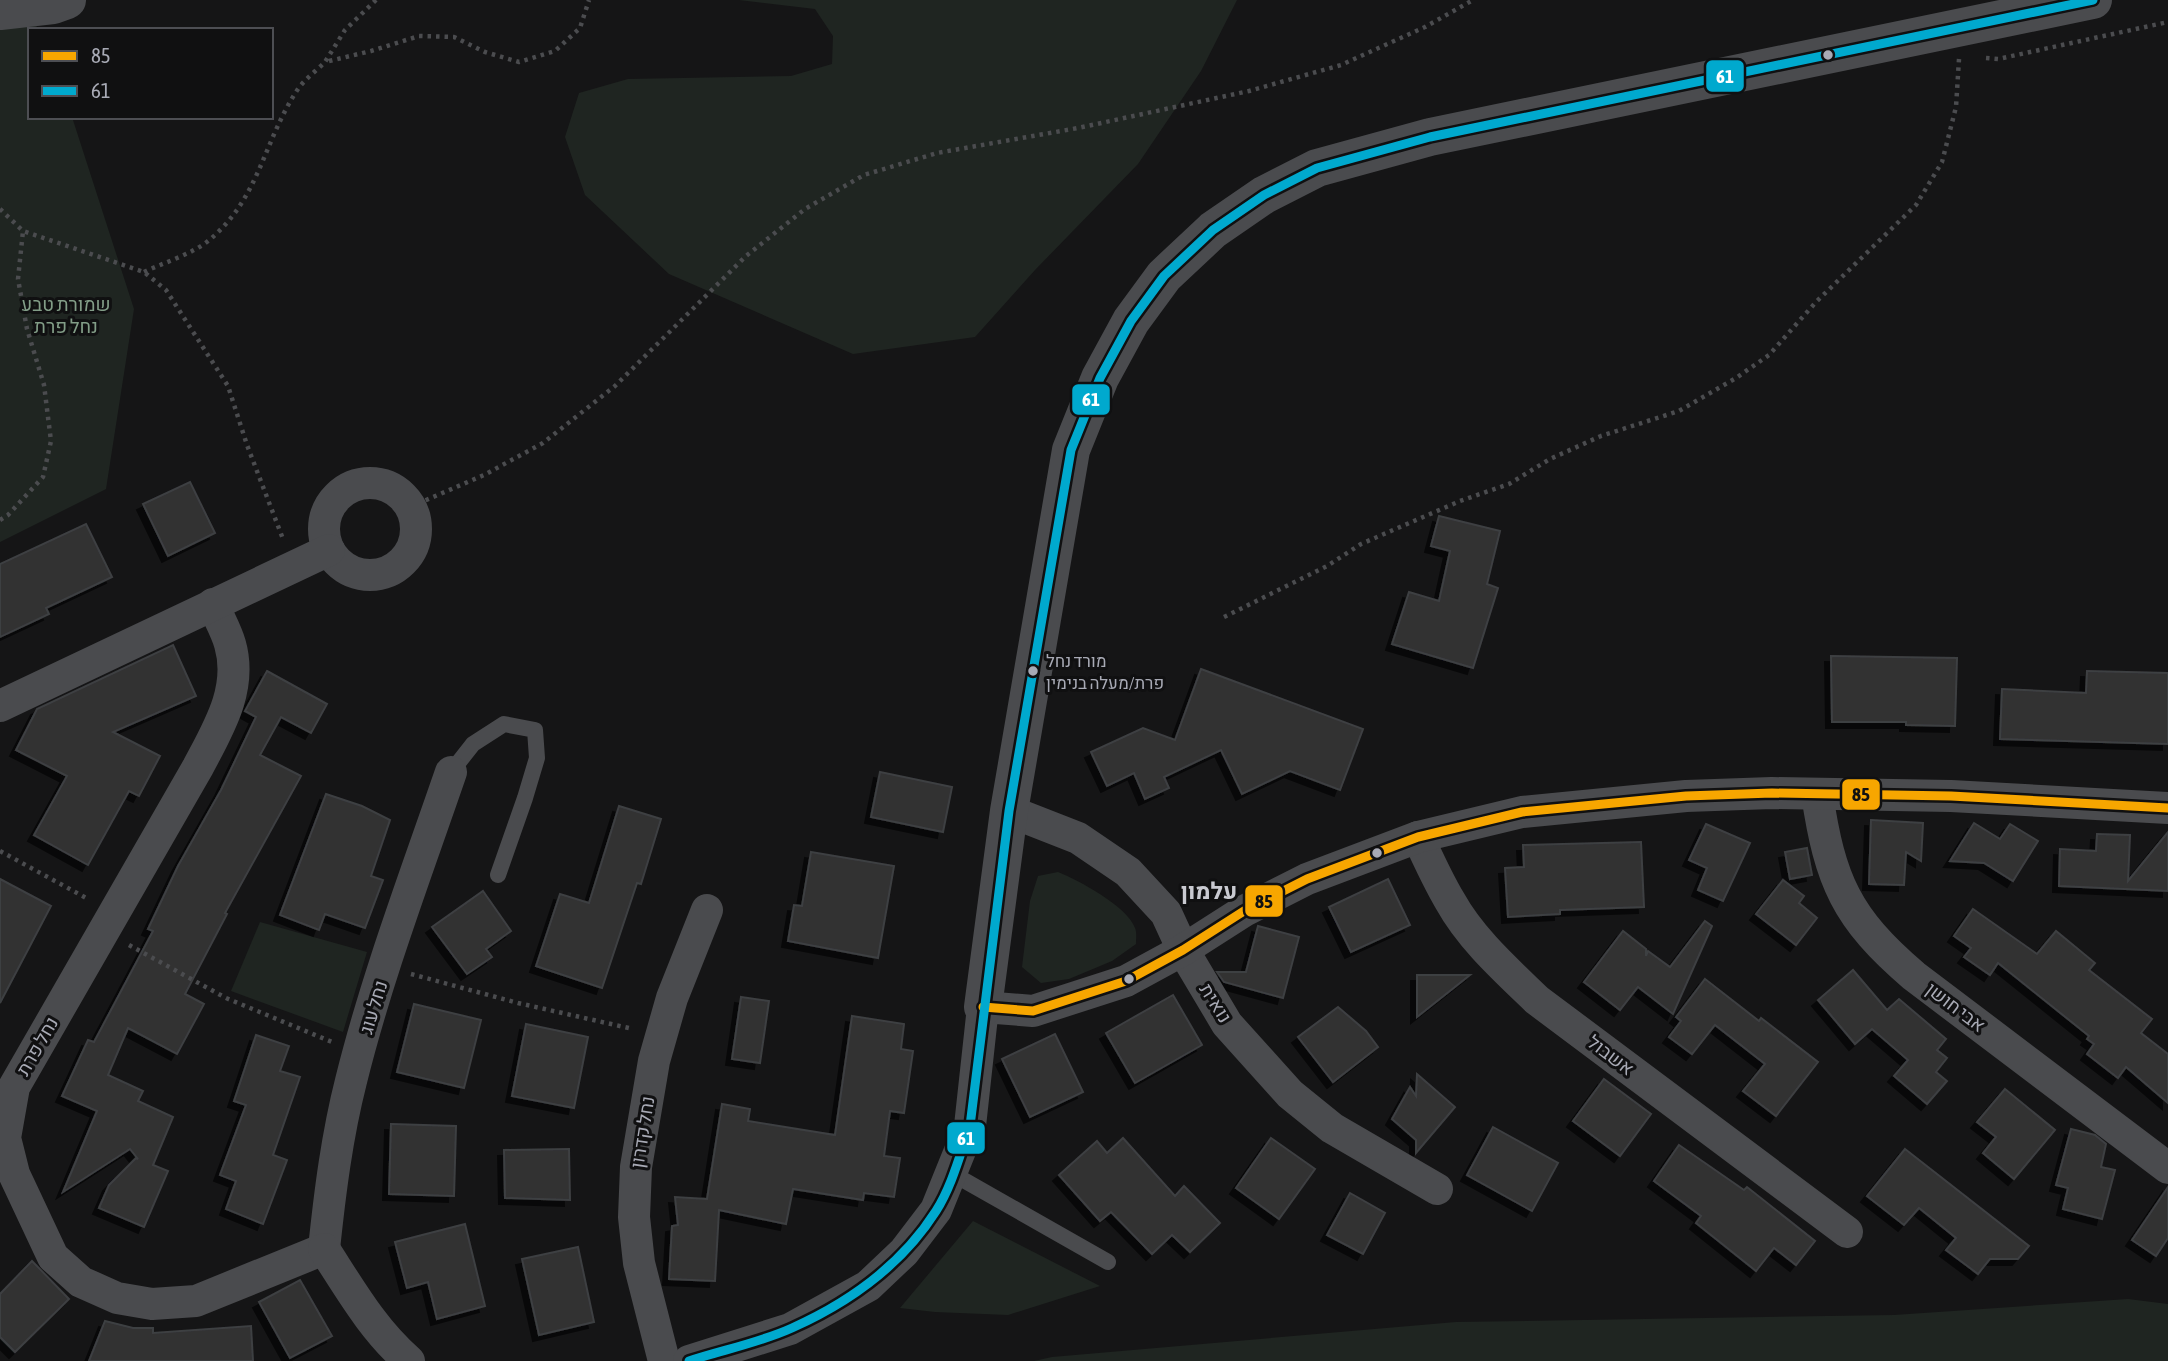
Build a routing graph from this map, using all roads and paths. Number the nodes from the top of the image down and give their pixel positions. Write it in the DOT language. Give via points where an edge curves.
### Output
graph roads {
  1 [pos="67,0"];
  2 [pos="376,0"];
  3 [pos="589,0"];
  4 [pos="1474,0"];
  5 [pos="2093,0"];
  6 [pos="0,11"];
  7 [pos="2168,22"];
  8 [pos="1952,36"];
  9 [pos="1985,58"];
  10 [pos="325,62"];
  11 [pos="0,209"];
  12 [pos="23,231"];
  13 [pos="144,272"];
  14 [pos="410,507"];
  15 [pos="0,520"];
  16 [pos="329,550"];
  17 [pos="293,566"];
  18 [pos="213,604"];
  19 [pos="1224,617"];
  20 [pos="0,706"];
  21 [pos="451,772"];
  22 [pos="1817,794"];
  23 [pos="2168,808"];
  24 [pos="1009,811"];
  25 [pos="1418,838"];
  26 [pos="0,851"];
  27 [pos="498,875"];
  28 [pos="707,910"];
  29 [pos="108,923"];
  30 [pos="1183,950"];
  31 [pos="385,966"];
  32 [pos="984,1007"];
  33 [pos="662,1035"];
  34 [pos="359,1053"];
  35 [pos="2168,1168"];
  36 [pos="953,1174"];
  37 [pos="1437,1189"];
  38 [pos="1847,1232"];
  39 [pos="324,1249"];
  40 [pos="1108,1262"];
  41 [pos="409,1361"];
  42 [pos="664,1361"];
  43 [pos="689,1361"];
  1 -- 6 [label="street"];
  2 -- 10 [label="path" via="345,30"];
  3 -- 10 [label="path" via="580,27 555,51 519,62 454,37 419,36"];
  4 -- 14 [label="path" via="1341,65 1078,128 937,153 864,175 805,209 746,256 615,386 543,443"];
  5 -- 8 [label="street"];
  7 -- 9 [label="path"];
  8 -- 19 [label="path" via="1956,107 1942,162 1916,205 1816,302 1769,355 1679,411 1601,436 1509,484 1361,544"];
  8 -- 24 [label="street" via="1384,150 1317,168 1264,195 1213,230 1164,276 1132,321 1100,378 1071,450"];
  10 -- 13 [label="path" via="300,87 281,119 243,204 206,243"];
  11 -- 12 [label="path"];
  12 -- 13 [label="path"];
  12 -- 15 [label="path" via="18,279 44,385 51,441 43,477"];
  13 -- 17 [label="path" via="166,290 228,386"];
  14 -- 16 [label="street" via="387,487 356,486 342,493 325,519"];
  14 -- 16 [label="street" via="414,543 403,562 391,570 363,575 337,562"];
  16 -- 17 [label="street"];
  17 -- 18 [label="street"];
  18 -- 20 [label="street"];
  18 -- 29 [label="street, נחל פרת" via="230,645 233,692 198,767"];
  21 -- 27 [label="lane" via="473,744 503,724 535,730 537,758"];
  21 -- 31 [label="street, נחל עוג"];
  22 -- 23 [label="street"];
  22 -- 25 [label="street" via="1592,803 1522,812"];
  22 -- 35 [label="street, אבי חושן" via="1835,877 1855,915 1883,949"];
  24 -- 30 [label="street, נואית" via="1078,838 1128,872 1166,913"];
  24 -- 32 [label="street"];
  25 -- 30 [label="street" via="1307,878"];
  25 -- 38 [label="street, אשבול" via="1471,932 1537,1000"];
  26 -- 29 [label="path"];
  28 -- 33 [label="street, נחל קדרון"];
  29 -- 34 [label="path" via="226,998"];
  29 -- 39 [label="street, נחל פרת" via="14,1087 5,1138 14,1174 53,1257 81,1282 117,1298 152,1304 196,1301"];
  30 -- 32 [label="street" via="1126,981 1075,999 1033,1010"];
  30 -- 37 [label="street, נואית" via="1227,1024 1290,1094 1332,1128"];
  31 -- 33 [label="path" via="518,1003"];
  31 -- 34 [label="street, נחל עוג"];
  32 -- 36 [label="street" via="970,1126"];
  33 -- 42 [label="street, נחל קדרון" via="636,1167 634,1217 639,1263"];
  34 -- 39 [label="street, נחל עוג" via="334,1159"];
  36 -- 40 [label="lane"];
  36 -- 43 [label="street" via="936,1210 904,1252 868,1286 790,1329"];
  39 -- 41 [label="street" via="386,1341"];
}
